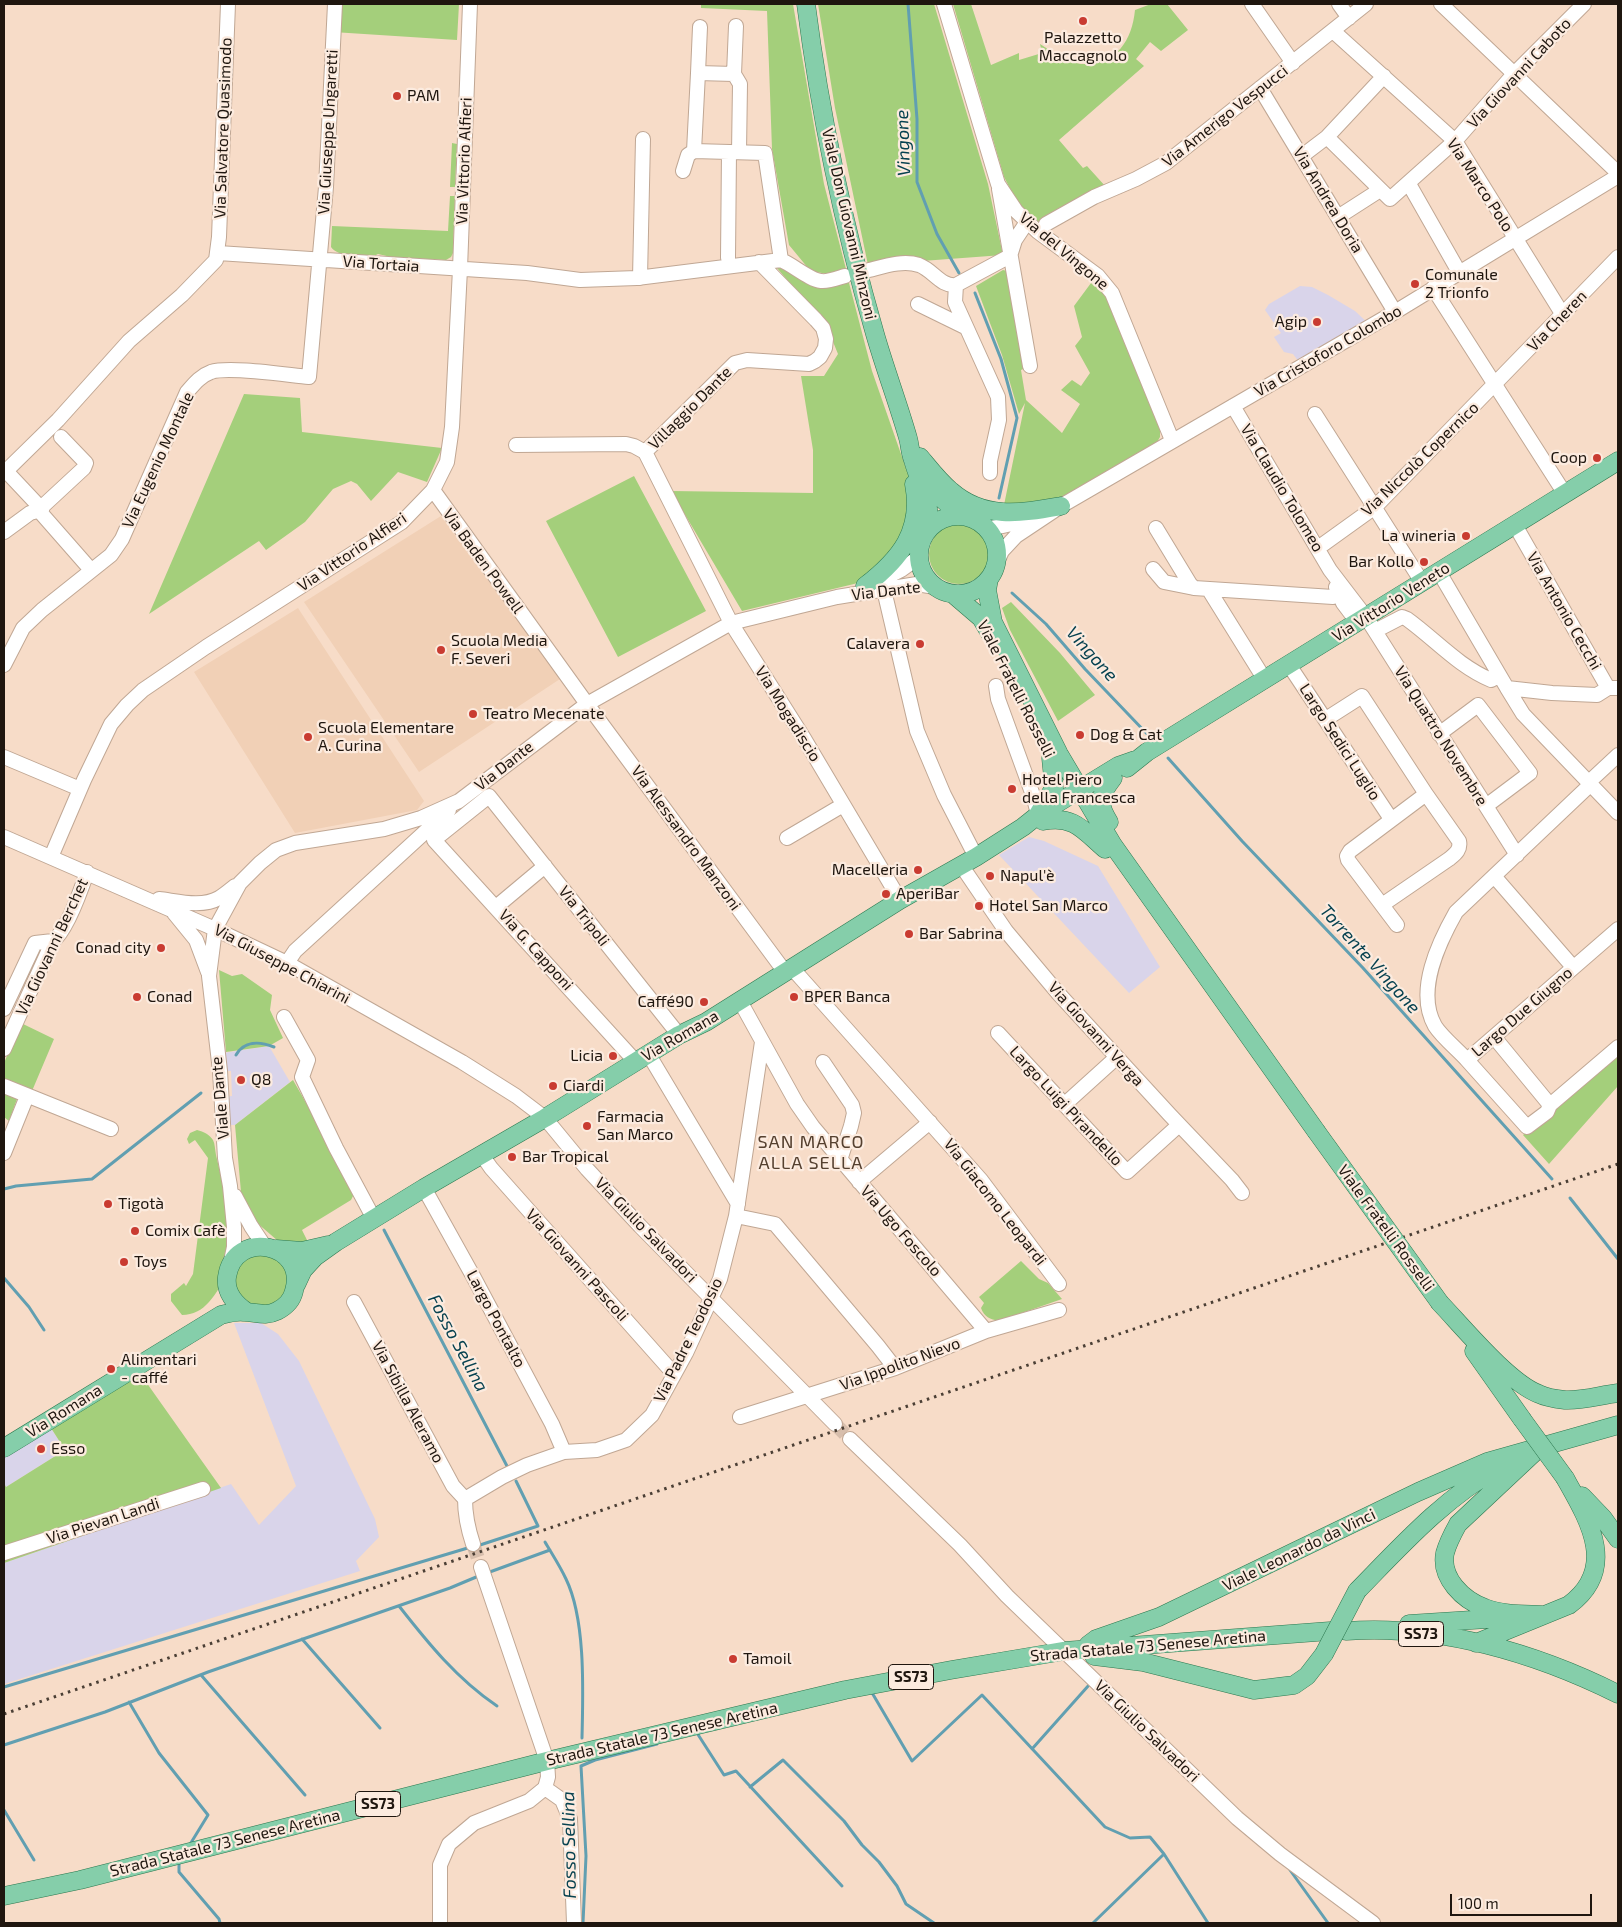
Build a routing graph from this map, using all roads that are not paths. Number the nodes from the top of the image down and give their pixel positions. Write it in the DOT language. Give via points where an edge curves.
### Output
graph roads {
  1 [pos="228,4"];
  2 [pos="335,4"];
  3 [pos="470,4"];
  4 [pos="806,4"];
  5 [pos="944,4"];
  6 [pos="1252,4"];
  7 [pos="1339,4"];
  8 [pos="1366,4"];
  9 [pos="1440,4"];
  10 [pos="1584,4"];
  11 [pos="1349,18"];
  12 [pos="736,26"];
  13 [pos="700,27"];
  14 [pos="1333,31"];
  15 [pos="1293,63"];
  16 [pos="698,73"];
  17 [pos="734,74"];
  18 [pos="1514,74"];
  19 [pos="1384,76"];
  20 [pos="1260,88"];
  21 [pos="1326,137"];
  22 [pos="644,139"];
  23 [pos="1455,141"];
  24 [pos="694,151"];
  25 [pos="734,152"];
  26 [pos="1302,156"];
  27 [pos="682,171"];
  28 [pos="1618,175"];
  29 [pos="998,184"];
  30 [pos="1409,184"];
  31 [pos="1380,190"];
  32 [pos="1338,217"];
  33 [pos="1027,222"];
  34 [pos="1046,224"];
  35 [pos="1515,238"];
  36 [pos="218,253"];
  37 [pos="1010,256"];
  38 [pos="1618,257"];
  39 [pos="728,258"];
  40 [pos="321,260"];
  41 [pos="781,260"];
  42 [pos="759,262"];
  43 [pos="460,269"];
  44 [pos="869,270"];
  45 [pos="1458,272"];
  46 [pos="845,276"];
  47 [pos="640,278"];
  48 [pos="956,285"];
  49 [pos="1434,288"];
  50 [pos="918,304"];
  51 [pos="1395,312"];
  52 [pos="1563,315"];
  53 [pos="965,328"];
  54 [pos="1030,366"];
  55 [pos="1496,384"];
  56 [pos="1233,406"];
  57 [pos="1315,414"];
  58 [pos="61,437"];
  59 [pos="1172,440"];
  60 [pos="516,445"];
  61 [pos="645,452"];
  62 [pos="916,458"];
  63 [pos="1618,461"];
  64 [pos="5,472"];
  65 [pos="990,473"];
  66 [pos="433,490"];
  67 [pos="1565,494"];
  68 [pos="1061,506"];
  69 [pos="1376,507"];
  70 [pos="41,513"];
  71 [pos="961,516"];
  72 [pos="1515,525"];
  73 [pos="986,528"];
  74 [pos="1156,528"];
  75 [pos="928,529"];
  76 [pos="4,532"];
  77 [pos="1318,548"];
  78 [pos="919,557"];
  79 [pos="1153,569"];
  80 [pos="91,570"];
  81 [pos="1330,570"];
  82 [pos="1439,572"];
  83 [pos="992,574"];
  84 [pos="1422,582"];
  85 [pos="866,586"];
  86 [pos="935,587"];
  87 [pos="1194,588"];
  88 [pos="884,590"];
  89 [pos="1209,590"];
  90 [pos="953,594"];
  91 [pos="1339,594"];
  92 [pos="837,597"];
  93 [pos="731,623"];
  94 [pos="1371,624"];
  95 [pos="4,665"];
  96 [pos="1289,665"];
  97 [pos="1499,676"];
  98 [pos="1265,680"];
  99 [pos="996,686"];
  100 [pos="1507,688"];
  101 [pos="1613,688"];
  102 [pos="587,704"];
  103 [pos="1326,719"];
  104 [pos="1439,734"];
  105 [pos="1618,755"];
  106 [pos="1055,756"];
  107 [pos="1141,756"];
  108 [pos="4,757"];
  109 [pos="1111,775"];
  110 [pos="1590,783"];
  111 [pos="80,789"];
  112 [pos="1426,794"];
  113 [pos="1078,795"];
  114 [pos="459,801"];
  115 [pos="843,805"];
  116 [pos="1486,806"];
  117 [pos="1618,813"];
  118 [pos="1040,818"];
  119 [pos="1391,819"];
  120 [pos="4,837"];
  121 [pos="787,838"];
  122 [pos="434,840"];
  123 [pos="1105,848"];
  124 [pos="1517,855"];
  125 [pos="51,856"];
  126 [pos="976,857"];
  127 [pos="545,866"];
  128 [pos="961,866"];
  129 [pos="87,872"];
  130 [pos="1494,876"];
  131 [pos="240,883"];
  132 [pos="1145,891"];
  133 [pos="145,897"];
  134 [pos="900,900"];
  135 [pos="1382,905"];
  136 [pos="496,906"];
  137 [pos="168,907"];
  138 [pos="1159,911"];
  139 [pos="1397,926"];
  140 [pos="216,928"];
  141 [pos="1618,929"];
  142 [pos="238,939"];
  143 [pos="53,941"];
  144 [pos="211,956"];
  145 [pos="287,964"];
  146 [pos="1573,967"];
  147 [pos="789,970"];
  148 [pos="210,976"];
  149 [pos="740,1001"];
  150 [pos="4,1009"];
  151 [pos="284,1016"];
  152 [pos="998,1032"];
  153 [pos="679,1035"];
  154 [pos="1494,1037"];
  155 [pos="762,1042"];
  156 [pos="1618,1047"];
  157 [pos="4,1049"];
  158 [pos="1117,1057"];
  159 [pos="642,1058"];
  160 [pos="1467,1060"];
  161 [pos="823,1062"];
  162 [pos="4,1086"];
  163 [pos="27,1096"];
  164 [pos="1065,1104"];
  165 [pos="1550,1105"];
  166 [pos="545,1118"];
  167 [pos="930,1122"];
  168 [pos="1179,1125"];
  169 [pos="9,1126"];
  170 [pos="110,1129"];
  171 [pos="4,1153"];
  172 [pos="482,1155"];
  173 [pos="840,1160"];
  174 [pos="859,1182"];
  175 [pos="230,1186"];
  176 [pos="424,1188"];
  177 [pos="1242,1193"];
  178 [pos="737,1210"];
  179 [pos="374,1219"];
  180 [pos="336,1242"];
  181 [pos="271,1248"];
  182 [pos="230,1266"];
  183 [pos="1059,1284"];
  184 [pos="296,1285"];
  185 [pos="228,1287"];
  186 [pos="710,1297"];
  187 [pos="354,1302"];
  188 [pos="1440,1303"];
  189 [pos="1059,1310"];
  190 [pos="247,1312"];
  191 [pos="201,1326"];
  192 [pos="986,1331"];
  193 [pos="895,1368"];
  194 [pos="674,1374"];
  195 [pos="1618,1393"];
  196 [pos="809,1397"];
  197 [pos="740,1417"];
  198 [pos="835,1424"];
  199 [pos="1618,1426"];
  200 [pos="850,1439"];
  201 [pos="1539,1447"];
  202 [pos="4,1448"];
  203 [pos="564,1452"];
  204 [pos="1518,1453"];
  205 [pos="1565,1478"];
  206 [pos="203,1489"];
  207 [pos="465,1499"];
  208 [pos="1618,1539"];
  209 [pos="473,1544"];
  210 [pos="4,1553"];
  211 [pos="481,1567"];
  212 [pos="1543,1615"];
  213 [pos="1482,1620"];
  214 [pos="1366,1629"];
  215 [pos="1476,1643"];
  216 [pos="1072,1650"];
  217 [pos="1618,1694"];
  218 [pos="547,1761"];
  219 [pos="545,1788"];
  220 [pos="4,1896"];
  221 [pos="440,1923"];
  222 [pos="574,1923"];
  223 [pos="1372,1923"];
  1 -- 36 [label="street, Via Salvatore Quasimodo"];
  2 -- 40 [label="street, Via Giuseppe Ungaretti"];
  3 -- 43 [label="street, Via Vittorio Alfieri"];
  4 -- 62 [label="main road, Viale Don Giovanni Minzoni" via="814,66 841,202 874,333"];
  5 -- 29 [label="street, Via del Vingone"];
  6 -- 15 [label="street"];
  7 -- 11 [label="street"];
  8 -- 11 [label="street, Via Amerigo Vespucci"];
  9 -- 18 [label="street"];
  10 -- 18 [label="street, Via Giovanni Caboto"];
  11 -- 14 [label="street, Via Amerigo Vespucci"];
  12 -- 17 [label="street"];
  13 -- 16 [label="street"];
  14 -- 15 [label="street, Via Amerigo Vespucci"];
  14 -- 19 [label="street, Via Marco Polo"];
  15 -- 20 [label="street, Via Amerigo Vespucci"];
  16 -- 17 [label="street"];
  16 -- 24 [label="street"];
  17 -- 25 [label="street" via="740,84"];
  18 -- 23 [label="street, Via Giovanni Caboto"];
  18 -- 28 [label="street"];
  19 -- 21 [label="street"];
  19 -- 23 [label="street, Via Marco Polo"];
  20 -- 26 [label="street, Via Andrea Doria"];
  20 -- 34 [label="street, Via Amerigo Vespucci" via="1166,163"];
  21 -- 26 [label="street"];
  21 -- 31 [label="street"];
  22 -- 47 [label="street"];
  23 -- 30 [label="street, Via Giovanni Caboto"];
  23 -- 35 [label="street, Via Marco Polo"];
  24 -- 25 [label="street"];
  24 -- 27 [label="street" via="688,155"];
  25 -- 39 [label="street"];
  25 -- 41 [label="street" via="765,154"];
  26 -- 32 [label="street, Via Andrea Doria"];
  28 -- 35 [label="street, Via Cristoforo Colombo"];
  29 -- 33 [label="street, Via del Vingone"];
  29 -- 37 [label="street"];
  30 -- 31 [label="street, Via Giovanni Caboto" via="1390,200"];
  30 -- 45 [label="street"];
  31 -- 32 [label="street"];
  32 -- 51 [label="street, Via Andrea Doria"];
  33 -- 37 [label="street" via="1014,240"];
  33 -- 59 [label="street, Via del Vingone" via="1098,276 1112,293"];
  35 -- 45 [label="street, Via Cristoforo Colombo"];
  35 -- 52 [label="street, Via Marco Polo"];
  36 -- 40 [label="street, Via Tortaia"];
  36 -- 64 [label="street" via="216,260 182,295 128,342 58,420"];
  37 -- 48 [label="street"];
  37 -- 54 [label="street"];
  38 -- 52 [label="street, Via Cheren"];
  40 -- 43 [label="street, Via Tortaia"];
  40 -- 80 [label="street, Via Eugenio Montale" via="309,377 228,370 211,372 198,379 187,392 122,539 111,556"];
  41 -- 42 [label="street, Via Tortaia"];
  41 -- 46 [label="street" via="821,281"];
  42 -- 47 [label="street, Via Tortaia"];
  42 -- 61 [label="street, Villaggio Dante" via="823,328 826,339 820,357 809,364 747,360 736,364"];
  43 -- 47 [label="street, Via Tortaia" via="580,280"];
  43 -- 66 [label="street, Via Vittorio Alfieri" via="452,427 446,462"];
  44 -- 48 [label="street" via="907,263 919,265 942,282"];
  45 -- 49 [label="street, Via Cristoforo Colombo"];
  48 -- 53 [label="street" via="955,302"];
  49 -- 51 [label="street, Via Cristoforo Colombo"];
  49 -- 55 [label="street"];
  50 -- 53 [label="street"];
  51 -- 56 [label="street, Via Cristoforo Colombo"];
  52 -- 55 [label="street, Via Cheren"];
  53 -- 65 [label="street" via="998,397 999,420"];
  55 -- 67 [label="street"];
  55 -- 69 [label="street, Via Niccolò Copernico"];
  56 -- 59 [label="street, Via Cristoforo Colombo"];
  56 -- 77 [label="street, Via Claudio Tolomeo"];
  57 -- 69 [label="street"];
  58 -- 70 [label="street" via="86,463"];
  59 -- 68 [label="street, Via Cristoforo Colombo"];
  60 -- 61 [label="street, Villaggio Dante" via="626,444"];
  61 -- 93 [label="street, Villaggio Dante"];
  62 -- 68 [label="main road" via="952,492 982,509 1021,513"];
  62 -- 71 [label="main road, Viale Don Giovanni Minzoni" via="934,490"];
  62 -- 75 [label="main road, Viale Don Giovanni Minzoni" via="929,506"];
  62 -- 85 [label="main road" via="912,475 916,506 912,531 894,562"];
  63 -- 67 [label="main road, Via Vittorio Veneto"];
  64 -- 70 [label="street" via="37,504"];
  66 -- 102 [label="street, Via Baden Powell"];
  66 -- 111 [label="street, Via Vittorio Alfieri" via="402,522 143,690 111,724"];
  67 -- 72 [label="main road, Via Vittorio Veneto"];
  68 -- 73 [label="street, Via Cristoforo Colombo" via="1010,525"];
  68 -- 83 [label="street, Via Cristoforo Colombo" via="1016,536 1002,551"];
  69 -- 77 [label="street, Via Niccolò Copernico"];
  69 -- 84 [label="street"];
  70 -- 76 [label="street" via="30,513"];
  70 -- 80 [label="street"];
  71 -- 73 [label="main road"];
  71 -- 75 [label="main road" via="943,519"];
  72 -- 82 [label="main road, Via Vittorio Veneto"];
  72 -- 101 [label="street, Via Antonio Cecchi"];
  73 -- 83 [label="main road" via="996,547 997,558"];
  74 -- 87 [label="street"];
  75 -- 78 [label="main road"];
  77 -- 81 [label="street, Via Claudio Tolomeo"];
  78 -- 85 [label="street, Via Dante" via="901,570"];
  78 -- 86 [label="main road" via="926,578"];
  79 -- 87 [label="street" via="1164,582"];
  80 -- 95 [label="street, Via Eugenio Montale" via="23,628"];
  81 -- 91 [label="street, Via Claudio Tolomeo"];
  81 -- 94 [label="street, Via Claudio Tolomeo"];
  82 -- 84 [label="main road, Via Vittorio Veneto"];
  82 -- 97 [label="street"];
  83 -- 90 [label="main road" via="973,591"];
  83 -- 106 [label="main road, Viale Fratelli Rosselli" via="987,590 993,622"];
  84 -- 94 [label="main road, Via Vittorio Veneto"];
  85 -- 92 [label="street, Via Dante"];
  86 -- 88 [label="street, Via Dante" via="917,584"];
  86 -- 90 [label="main road"];
  87 -- 89 [label="street"];
  88 -- 92 [label="street, Via Dante"];
  88 -- 126 [label="street" via="917,731 944,796"];
  89 -- 91 [label="street" via="1333,597"];
  89 -- 98 [label="street"];
  90 -- 106 [label="main road, Viale Fratelli Rosselli" via="974,611 987,628"];
  91 -- 94 [label="street, Via Claudio Tolomeo" via="1352,615"];
  92 -- 93 [label="street, Via Dante"];
  93 -- 102 [label="street, Via Dante"];
  93 -- 115 [label="street, Via Mogadiscio"];
  94 -- 96 [label="main road, Via Vittorio Veneto"];
  94 -- 97 [label="street" via="1402,617 1407,619 1475,673 1491,680"];
  94 -- 104 [label="street, Via Quattro Novembre"];
  96 -- 98 [label="main road, Via Vittorio Veneto"];
  96 -- 103 [label="street, Largo Sedici Luglio"];
  97 -- 100 [label="street"];
  98 -- 107 [label="main road, Via Vittorio Veneto"];
  99 -- 118 [label="street"];
  100 -- 101 [label="street" via="1597,695"];
  100 -- 110 [label="street" via="1523,714"];
  102 -- 114 [label="street, Via Dante"];
  102 -- 147 [label="street, Via Alessandro Manzoni"];
  103 -- 112 [label="street" via="1362,696"];
  103 -- 119 [label="street, Largo Sedici Luglio"];
  104 -- 116 [label="street, Via Quattro Novembre"];
  104 -- 116 [label="street" via="1478,706 1530,773"];
  105 -- 110 [label="street, Largo Due Giugno"];
  106 -- 109 [label="main road" via="1090,773"];
  106 -- 113 [label="main road, Viale Fratelli Rosselli"];
  106 -- 118 [label="main road" via="1054,788"];
  107 -- 109 [label="main road, Via Romana"];
  108 -- 111 [label="street"];
  109 -- 113 [label="main road, Via Romana"];
  109 -- 132 [label="main road" via="1101,797 1102,812 1124,847"];
  110 -- 117 [label="street"];
  110 -- 124 [label="street, Largo Due Giugno"];
  111 -- 125 [label="street, Via Vittorio Alfieri"];
  112 -- 119 [label="street"];
  112 -- 135 [label="street" via="1460,846 1449,859"];
  113 -- 118 [label="main road, Via Romana"];
  113 -- 123 [label="main road, Viale Fratelli Rosselli"];
  113 -- 132 [label="main road, Viale Fratelli Rosselli"];
  114 -- 131 [label="street, Via Dante" via="421,818 384,829 295,843 276,850"];
  114 -- 145 [label="street" via="294,951"];
  115 -- 121 [label="street"];
  115 -- 134 [label="street, Via Mogadiscio"];
  116 -- 124 [label="street, Via Quattro Novembre"];
  118 -- 123 [label="main road" via="1069,820"];
  118 -- 126 [label="main road, Via Romana"];
  119 -- 135 [label="street" via="1347,856"];
  120 -- 125 [label="street, Via Giuseppe Chiarini"];
  122 -- 127 [label="street, Via Tripoli" via="489,796"];
  122 -- 136 [label="street, Via G. Capponi"];
  123 -- 138 [label="main road, Viale Fratelli Rosselli" via="1127,879"];
  124 -- 130 [label="street, Largo Due Giugno"];
  125 -- 129 [label="street, Via Giuseppe Chiarini"];
  126 -- 128 [label="main road, Via Romana"];
  127 -- 136 [label="street"];
  127 -- 153 [label="street, Via Tripoli"];
  128 -- 134 [label="main road, Via Romana"];
  128 -- 158 [label="street, Via Giovanni Verga" via="1006,931"];
  129 -- 133 [label="street, Via Giuseppe Chiarini"];
  129 -- 143 [label="street, Via Giovanni Berchet" via="60,936"];
  130 -- 146 [label="street"];
  130 -- 160 [label="street, Largo Due Giugno" via="1456,912 1434,957 1428,985 1435,1026"];
  131 -- 133 [label="street" via="218,899 207,902"];
  131 -- 140 [label="street, Via Dante"];
  132 -- 138 [label="main road, Viale Fratelli Rosselli"];
  133 -- 137 [label="street, Via Giuseppe Chiarini"];
  134 -- 147 [label="main road, Via Romana"];
  135 -- 139 [label="street"];
  136 -- 159 [label="street, Via G. Capponi"];
  137 -- 140 [label="street, Via Giuseppe Chiarini"];
  137 -- 148 [label="street" via="196,940"];
  138 -- 188 [label="main road, Viale Fratelli Rosselli, bridge"];
  140 -- 142 [label="street, Via Giuseppe Chiarini"];
  140 -- 144 [label="street, Viale Dante"];
  141 -- 146 [label="street, Largo Due Giugno"];
  142 -- 144 [label="street" via="222,944"];
  142 -- 145 [label="street, Via Giuseppe Chiarini"];
  143 -- 150 [label="street" via="35,943"];
  143 -- 157 [label="street, Via Giovanni Berchet"];
  144 -- 148 [label="street, Viale Dante"];
  145 -- 166 [label="street, Via Giuseppe Chiarini" via="462,1062"];
  146 -- 154 [label="street, Largo Due Giugno"];
  147 -- 149 [label="main road, Via Romana"];
  147 -- 167 [label="street, Via Giacomo Leopardi"];
  148 -- 175 [label="street, Viale Dante"];
  149 -- 153 [label="main road, Via Romana"];
  149 -- 155 [label="street, Via Ugo Foscolo"];
  151 -- 179 [label="street" via="308,1060 302,1077"];
  152 -- 164 [label="street, Largo Luigi Pirandello"];
  153 -- 159 [label="main road, Via Romana"];
  154 -- 160 [label="street, Largo Due Giugno"];
  154 -- 165 [label="street"];
  155 -- 173 [label="street, Via Ugo Foscolo" via="797,1104"];
  155 -- 178 [label="street, Via Padre Teodosio"];
  156 -- 165 [label="street"];
  158 -- 164 [label="street"];
  158 -- 168 [label="street, Via Giovanni Verga"];
  159 -- 166 [label="main road, Via Romana"];
  159 -- 178 [label="street, Via G. Capponi"];
  160 -- 165 [label="street" via="1527,1127 1547,1112"];
  161 -- 173 [label="street" via="852,1105 854,1114"];
  162 -- 163 [label="street"];
  163 -- 169 [label="street"];
  163 -- 170 [label="street"];
  164 -- 168 [label="street, Largo Luigi Pirandello" via="1127,1172"];
  166 -- 172 [label="main road, Via Romana"];
  166 -- 186 [label="street, Via Giulio Salvadori" via="607,1190"];
  167 -- 174 [label="street"];
  167 -- 183 [label="street, Via Giacomo Leopardi" via="980,1180"];
  168 -- 177 [label="street, Via Giovanni Verga"];
  169 -- 171 [label="street"];
  172 -- 176 [label="main road, Via Romana"];
  172 -- 194 [label="street, Via Giovanni Pascoli"];
  173 -- 174 [label="street, Via Ugo Foscolo"];
  174 -- 192 [label="street, Via Ugo Foscolo"];
  175 -- 181 [label="street" via="250,1226"];
  175 -- 182 [label="street, Viale Dante" via="234,1227"];
  176 -- 179 [label="main road, Via Romana"];
  176 -- 203 [label="street, Largo Pontalto" via="552,1424"];
  178 -- 186 [label="street, Via Padre Teodosio" via="720,1279"];
  178 -- 193 [label="street" via="775,1224"];
  179 -- 180 [label="main road, Via Romana"];
  180 -- 181 [label="main road" via="302,1251"];
  180 -- 184 [label="main road" via="315,1257 303,1270"];
  181 -- 182 [label="main road" via="255,1247 245,1251"];
  181 -- 184 [label="main road" via="285,1255 292,1264"];
  182 -- 185 [label="main road"];
  184 -- 190 [label="main road" via="287,1304 278,1311 268,1315"];
  185 -- 190 [label="main road" via="231,1297"];
  185 -- 191 [label="main road"];
  186 -- 194 [label="street, Via Padre Teodosio"];
  186 -- 196 [label="street, Via Giulio Salvadori"];
  187 -- 207 [label="street, Via Sibilla Aleramo" via="453,1486"];
  188 -- 195 [label="main road" via="1504,1368 1537,1394 1567,1400"];
  188 -- 205 [label="main road, Viale Fratelli Rosselli, bridge"];
  189 -- 192 [label="street, Via Ippolito Nievo"];
  190 -- 191 [label="main road" via="221,1315"];
  191 -- 202 [label="main road, Via Romana"];
  192 -- 193 [label="street, Via Ippolito Nievo"];
  193 -- 196 [label="street, Via Ippolito Nievo"];
  194 -- 203 [label="street, Via Padre Teodosio" via="652,1415 626,1440 597,1450"];
  196 -- 197 [label="street, Via Ippolito Nievo"];
  196 -- 198 [label="street, Via Giulio Salvadori"];
  199 -- 201 [label="main road, Viale Leonardo da Vinci"];
  200 -- 216 [label="street, Via Giulio Salvadori" via="960,1544 1007,1596"];
  201 -- 204 [label="main road, Viale Leonardo da Vinci"];
  201 -- 212 [label="main road" via="1458,1524 1445,1555 1447,1574 1458,1592 1472,1603 1494,1610"];
  203 -- 207 [label="street, Via Padre Teodosio" via="527,1465"];
  204 -- 216 [label="main road, Viale Leonardo da Vinci" via="1451,1477 1159,1618"];
  204 -- 216 [label="main road, Viale Leonardo da Vinci, bridge" via="1505,1465 1457,1494 1357,1591 1324,1654 1307,1676 1294,1684 1254,1690 1144,1662"];
  205 -- 208 [label="main road, Viale Fratelli Rosselli"];
  205 -- 212 [label="main road" via="1592,1529 1595,1559 1588,1585 1577,1599"];
  206 -- 210 [label="street, Via Pievan Landi"];
  207 -- 209 [label="street" via="466,1524"];
  211 -- 218 [label="street"];
  212 -- 213 [label="main road"];
  212 -- 215 [label="main road"];
  213 -- 214 [label="main road"];
  213 -- 215 [label="main road" via="1475,1632"];
  214 -- 215 [label="main road, Strada Statale 73 Senese Aretina / SS73" via="1441,1636"];
  214 -- 216 [label="main road, Strada Statale 73 Senese Aretina / SS73"];
  215 -- 217 [label="main road, Strada Statale 73 Senese Aretina / SS73" via="1561,1668"];
  216 -- 218 [label="main road, Strada Statale 73 Senese Aretina / SS73" via="824,1695"];
  216 -- 223 [label="street, Via Giulio Salvadori" via="1081,1666 1237,1818"];
  218 -- 219 [label="street"];
  218 -- 220 [label="main road, Strada Statale 73 Senese Aretina / SS73" via="80,1880"];
  219 -- 221 [label="street" via="529,1800 474,1823 449,1844 440,1865"];
  219 -- 222 [label="street" via="562,1800 570,1819"];
}
